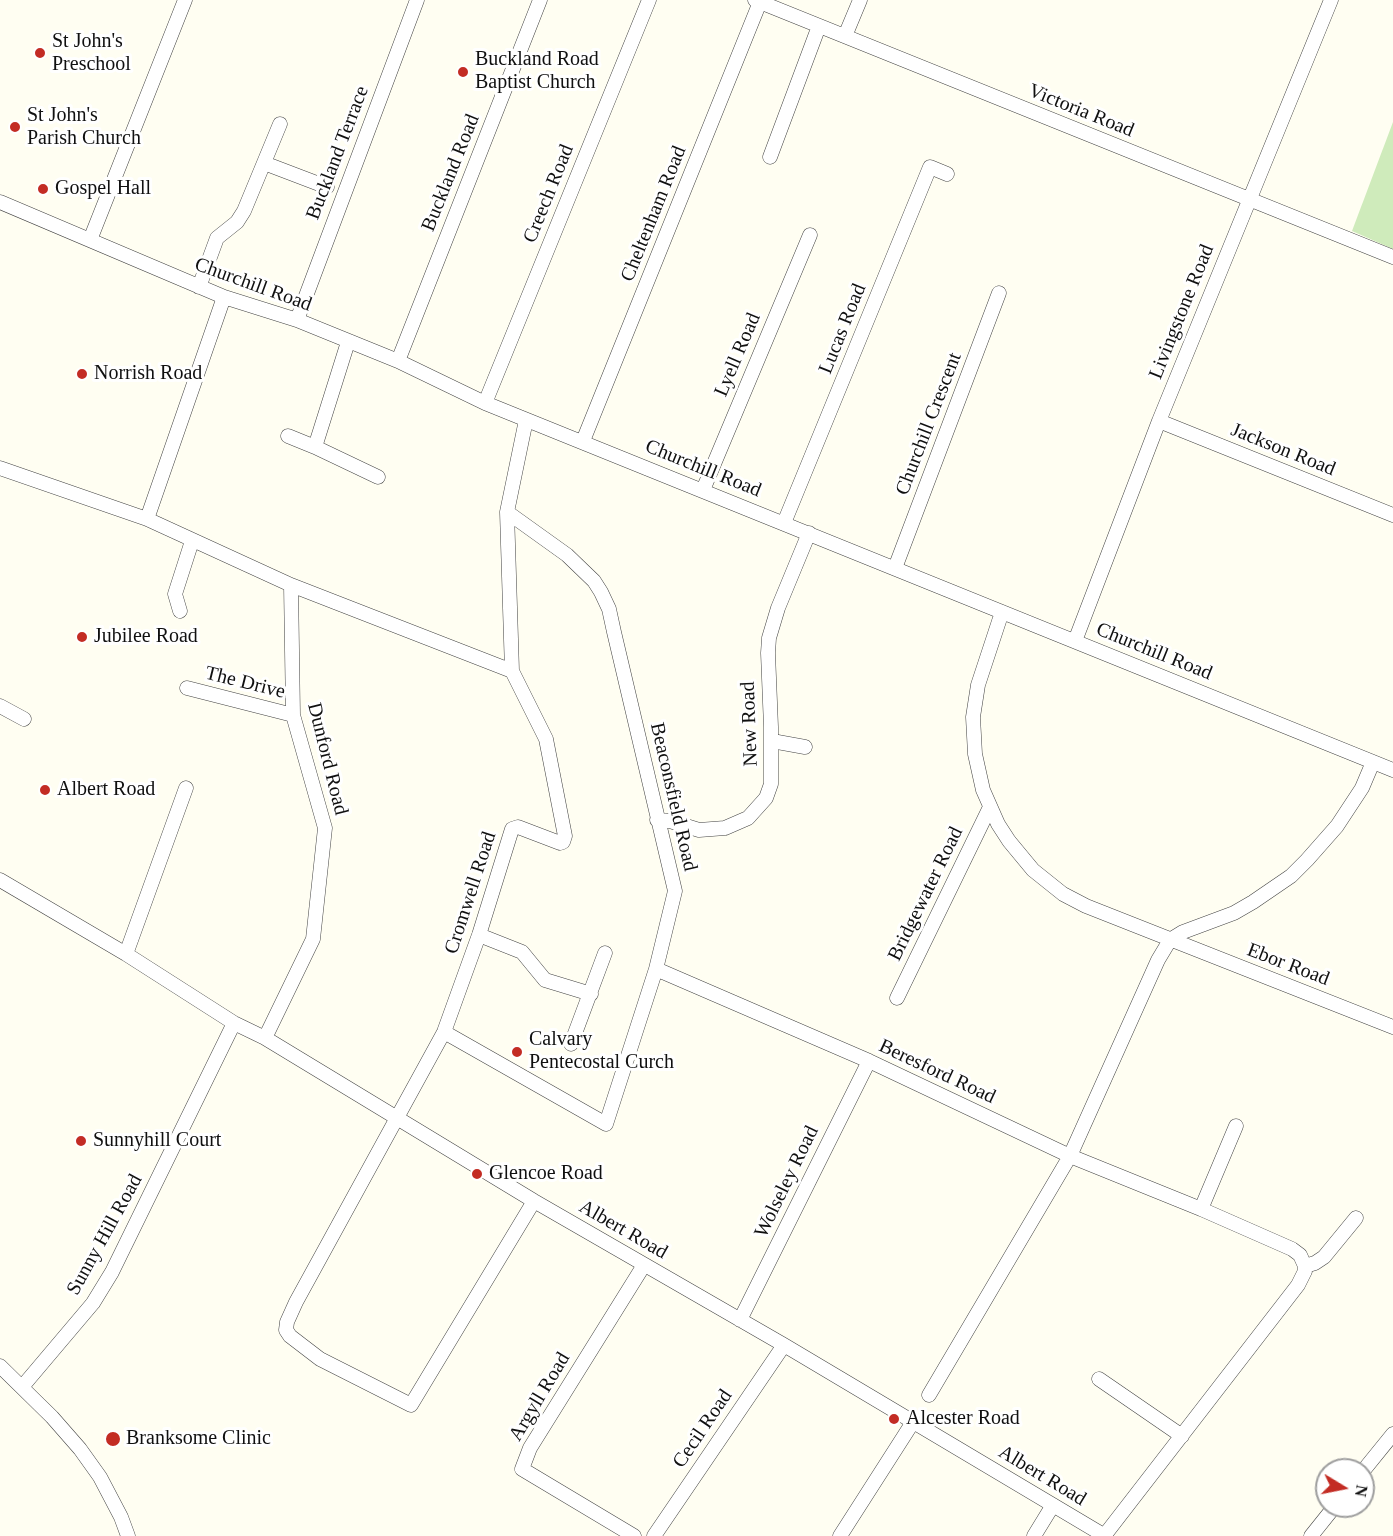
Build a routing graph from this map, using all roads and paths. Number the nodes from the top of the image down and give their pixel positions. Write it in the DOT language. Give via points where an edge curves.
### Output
graph roads {
  1 [pos="185,0"];
  2 [pos="417,0"];
  3 [pos="540,0"];
  4 [pos="650,0"];
  5 [pos="860,0"];
  6 [pos="758,1"];
  7 [pos="1329,1"];
  8 [pos="819,26"];
  9 [pos="845,36"];
  10 [pos="280,124"];
  11 [pos="770,157"];
  12 [pos="264,162"];
  13 [pos="947,174"];
  14 [pos="327,187"];
  15 [pos="1249,200"];
  16 [pos="0,202"];
  17 [pos="810,235"];
  18 [pos="90,240"];
  19 [pos="1393,257"];
  20 [pos="199,287"];
  21 [pos="999,293"];
  22 [pos="224,297"];
  23 [pos="297,320"];
  24 [pos="348,342"];
  25 [pos="398,361"];
  26 [pos="484,403"];
  27 [pos="526,420"];
  28 [pos="1159,421"];
  29 [pos="288,436"];
  30 [pos="583,441"];
  31 [pos="315,447"];
  32 [pos="0,468"];
  33 [pos="378,477"];
  34 [pos="703,490"];
  35 [pos="507,512"];
  36 [pos="1393,515"];
  37 [pos="147,519"];
  38 [pos="784,523"];
  39 [pos="810,533"];
  40 [pos="192,541"];
  41 [pos="896,568"];
  42 [pos="291,585"];
  43 [pos="180,610"];
  44 [pos="1002,612"];
  45 [pos="1075,641"];
  46 [pos="512,671"];
  47 [pos="188,688"];
  48 [pos="0,706"];
  49 [pos="293,715"];
  50 [pos="24,719"];
  51 [pos="772,741"];
  52 [pos="805,747"];
  53 [pos="1373,762"];
  54 [pos="1393,770"];
  55 [pos="186,788"];
  56 [pos="990,807"];
  57 [pos="657,820"];
  58 [pos="0,880"];
  59 [pos="478,935"];
  60 [pos="1170,940"];
  61 [pos="605,953"];
  62 [pos="126,954"];
  63 [pos="656,969"];
  64 [pos="591,994"];
  65 [pos="897,998"];
  66 [pos="234,1023"];
  67 [pos="1393,1027"];
  68 [pos="444,1032"];
  69 [pos="265,1038"];
  70 [pos="571,1044"];
  71 [pos="869,1062"];
  72 [pos="397,1119"];
  73 [pos="1236,1126"];
  74 [pos="1070,1156"];
  75 [pos="534,1201"];
  76 [pos="1201,1209"];
  77 [pos="1356,1218"];
  78 [pos="644,1265"];
  79 [pos="1305,1266"];
  80 [pos="740,1320"];
  81 [pos="784,1345"];
  82 [pos="0,1366"];
  83 [pos="1099,1379"];
  84 [pos="22,1387"];
  85 [pos="929,1395"];
  86 [pos="913,1422"];
  87 [pos="1393,1434"];
  88 [pos="1182,1436"];
  89 [pos="1374,1458"];
  90 [pos="1053,1505"];
  91 [pos="1325,1518"];
  92 [pos="128,1536"];
  93 [pos="634,1536"];
  94 [pos="654,1536"];
  95 [pos="840,1536"];
  96 [pos="1034,1536"];
  97 [pos="1104,1536"];
  98 [pos="1311,1536"];
  1 -- 18 [label="street"];
  2 -- 23 [label="street, Buckland Terrace"];
  3 -- 25 [label="street, Buckland Road"];
  4 -- 26 [label="street, Creech Road"];
  5 -- 9 [label="street"];
  6 -- 8 [label="street, Victoria Road"];
  6 -- 30 [label="street, Cheltenham Road"];
  7 -- 15 [label="street, Livingstone Road"];
  8 -- 9 [label="street, Victoria Road"];
  8 -- 11 [label="street"];
  9 -- 15 [label="street, Victoria Road"];
  10 -- 12 [label="street"];
  12 -- 14 [label="street"];
  12 -- 20 [label="street" via="244,211 217,238"];
  13 -- 38 [label="street, Lucas Road" via="930,167"];
  15 -- 19 [label="street, Victoria Road"];
  15 -- 28 [label="street, Livingstone Road"];
  16 -- 18 [label="street, Churchill Road"];
  17 -- 34 [label="street, Lyell Road"];
  18 -- 20 [label="street, Churchill Road"];
  20 -- 22 [label="street, Churchill Road"];
  21 -- 41 [label="street, Churchill Crescent"];
  22 -- 23 [label="street, Churchill Road"];
  22 -- 37 [label="street"];
  23 -- 24 [label="street, Churchill Road"];
  24 -- 25 [label="street, Churchill Road"];
  24 -- 31 [label="street"];
  25 -- 26 [label="street, Churchill Road"];
  26 -- 27 [label="street, Churchill Road"];
  27 -- 30 [label="street, Churchill Road"];
  27 -- 35 [label="street, Cromwell Road"];
  28 -- 36 [label="street, Jackson Road"];
  28 -- 45 [label="street, Livingstone Road"];
  29 -- 31 [label="street"];
  30 -- 34 [label="street, Churchill Road"];
  31 -- 33 [label="street"];
  32 -- 37 [label="street"];
  34 -- 38 [label="street, Churchill Road"];
  35 -- 46 [label="street, Cromwell Road"];
  35 -- 57 [label="street, Beaconsfield Road" via="567,555 602,592 612,620"];
  37 -- 40 [label="street"];
  38 -- 39 [label="street, Churchill Road"];
  39 -- 41 [label="street, Churchill Road"];
  39 -- 51 [label="street, New Road" via="778,608 770,638"];
  40 -- 42 [label="street"];
  40 -- 43 [label="street" via="175,594"];
  41 -- 44 [label="street, Churchill Road"];
  42 -- 46 [label="street"];
  42 -- 49 [label="street, Dunford Road"];
  44 -- 45 [label="street, Churchill Road"];
  44 -- 56 [label="street, Ebor Road" via="978,685 973,717 976,763"];
  45 -- 53 [label="street, Churchill Road"];
  46 -- 59 [label="street, Cromwell Road" via="546,739 565,836 560,843 518,827 512,829"];
  47 -- 49 [label="street, The Drive"];
  48 -- 50 [label="street"];
  49 -- 69 [label="street, Dunford Road" via="325,828 314,939"];
  51 -- 52 [label="street"];
  51 -- 57 [label="street, New Road" via="771,784 761,806 748,818 725,828 705,830"];
  53 -- 54 [label="street, Churchill Road"];
  53 -- 60 [label="street" via="1362,788 1337,826 1291,876 1234,913"];
  55 -- 62 [label="street"];
  56 -- 60 [label="street, Ebor Road" via="1020,856 1048,883 1086,906"];
  56 -- 65 [label="street, Bridgewater Road"];
  57 -- 63 [label="street, Beaconsfield Road" via="675,891"];
  58 -- 62 [label="street, Albert Road"];
  59 -- 64 [label="street" via="522,952 545,980"];
  59 -- 68 [label="street, Cromwell Road"];
  60 -- 67 [label="street, Ebor Road"];
  60 -- 74 [label="street"];
  61 -- 64 [label="street"];
  62 -- 66 [label="street, Albert Road"];
  63 -- 68 [label="street, Beaconsfield Road" via="606,1124"];
  63 -- 71 [label="street, Beresford Road"];
  64 -- 70 [label="street"];
  66 -- 69 [label="street, Albert Road"];
  66 -- 84 [label="street, Sunny Hill Road" via="112,1272 93,1303"];
  68 -- 72 [label="street, Cromwell Road"];
  69 -- 72 [label="street, Albert Road"];
  71 -- 74 [label="street, Beresford Road"];
  71 -- 80 [label="street, Wolseley Road"];
  72 -- 75 [label="street, Albert Road"];
  72 -- 75 [label="street" via="287,1322 290,1336 320,1359 411,1405"];
  73 -- 76 [label="street"];
  74 -- 76 [label="street, Beresford Road"];
  74 -- 85 [label="street"];
  75 -- 78 [label="street, Albert Road"];
  76 -- 79 [label="street, Beresford Road" via="1296,1251"];
  77 -- 79 [label="street" via="1324,1257"];
  78 -- 80 [label="street, Albert Road"];
  78 -- 93 [label="street, Argyll Road" via="531,1448 522,1469"];
  79 -- 88 [label="street" via="1298,1285"];
  80 -- 81 [label="street, Albert Road"];
  81 -- 86 [label="street, Albert Road"];
  81 -- 94 [label="street, Cecil Road"];
  82 -- 84 [label="street"];
  83 -- 88 [label="street"];
  84 -- 92 [label="street" via="73,1441 100,1477"];
  86 -- 90 [label="street, Albert Road"];
  86 -- 95 [label="street"];
  87 -- 89 [label="street"];
  88 -- 97 [label="street"];
  90 -- 96 [label="street"];
  90 -- 97 [label="street, Albert Road"];
  91 -- 98 [label="street"];
}
